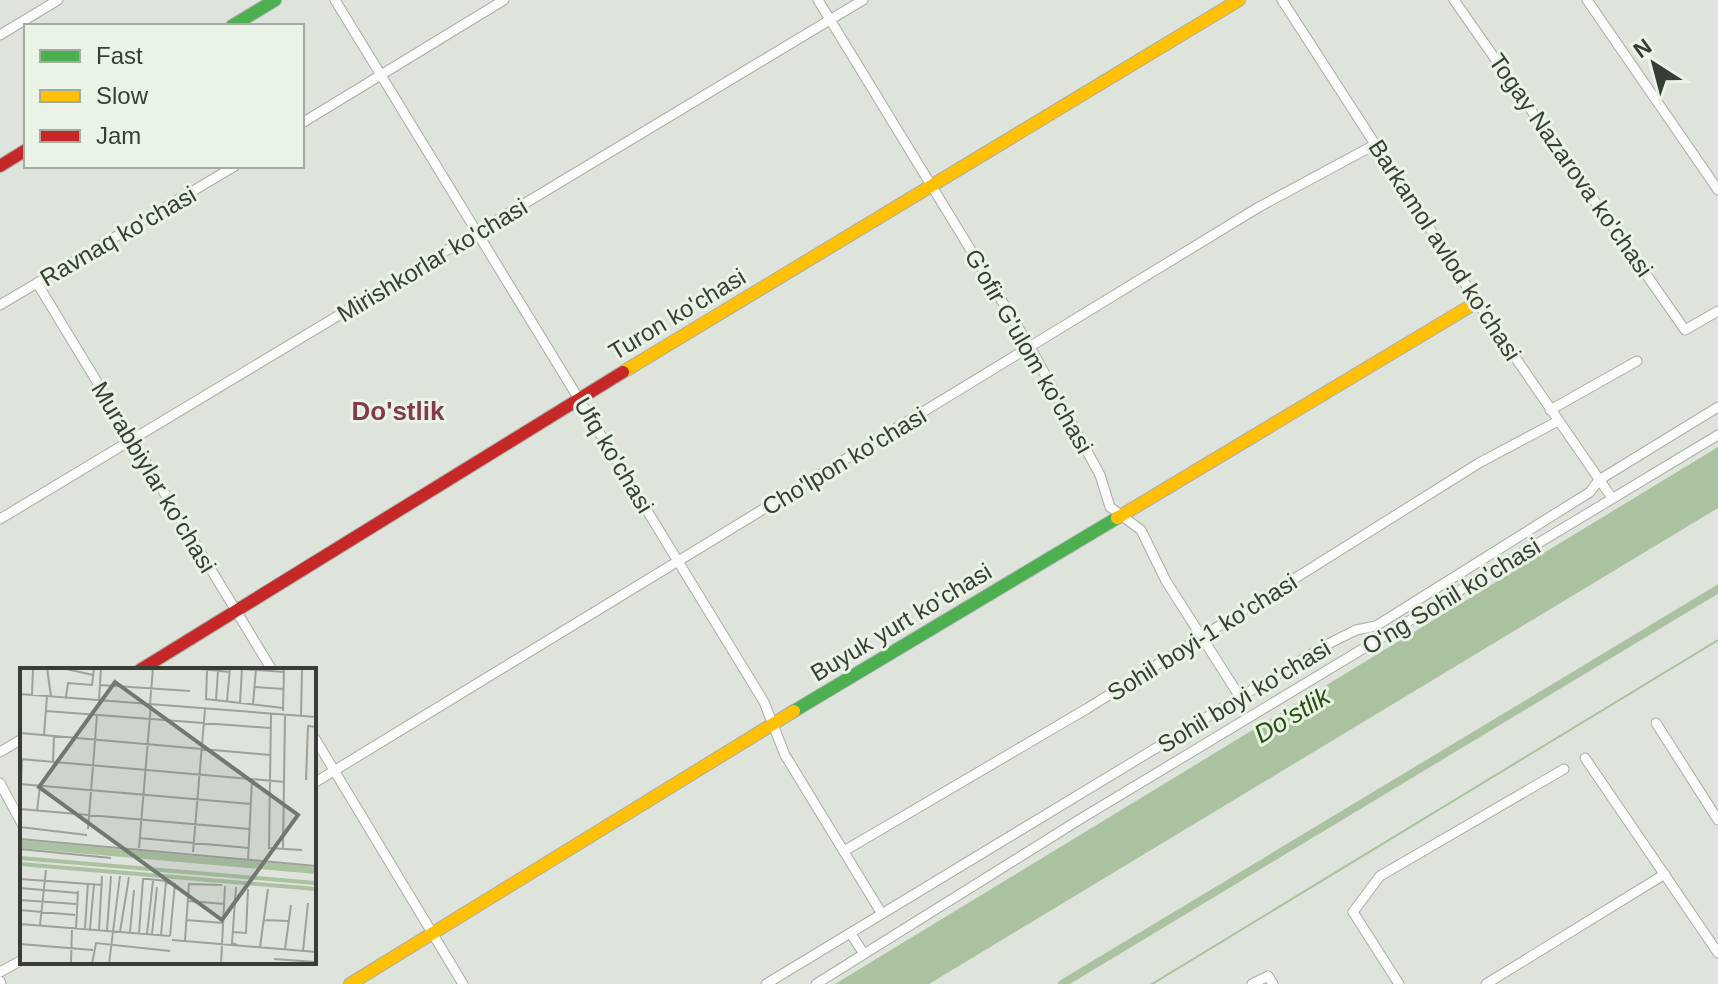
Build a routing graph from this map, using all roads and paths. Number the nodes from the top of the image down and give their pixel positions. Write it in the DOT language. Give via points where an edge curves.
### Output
graph roads {
  1 [pos="58,0"];
  2 [pos="275,0"];
  3 [pos="335,0"];
  4 [pos="504,0"];
  5 [pos="818,0"];
  6 [pos="863,0"];
  7 [pos="1239,0"];
  8 [pos="1282,0"];
  9 [pos="1454,0"];
  10 [pos="1587,0"];
  11 [pos="830,20"];
  12 [pos="235,24"];
  13 [pos="0,35"];
  14 [pos="379,74"];
  15 [pos="304,122"];
  16 [pos="1376,144"];
  17 [pos="24,151"];
  18 [pos="0,166"];
  19 [pos="232,168"];
  20 [pos="933,187"];
  21 [pos="1718,190"];
  22 [pos="477,233"];
  23 [pos="37,283"];
  24 [pos="1477,302"];
  25 [pos="0,305"];
  26 [pos="1718,311"];
  27 [pos="1030,347"];
  28 [pos="1637,361"];
  29 [pos="580,400"];
  30 [pos="1718,407"];
  31 [pos="1550,410"];
  32 [pos="1558,421"];
  33 [pos="1718,435"];
  34 [pos="132,439"];
  35 [pos="1599,480"];
  36 [pos="1612,498"];
  37 [pos="1120,516"];
  38 [pos="0,519"];
  39 [pos="679,562"];
  40 [pos="235,609"];
  41 [pos="1201,634"];
  42 [pos="143,668"];
  43 [pos="271,668"];
  44 [pos="1240,697"];
  45 [pos="1656,723"];
  46 [pos="773,724"];
  47 [pos="20,740"];
  48 [pos="316,740"];
  49 [pos="0,752"];
  50 [pos="1585,758"];
  51 [pos="1564,769"];
  52 [pos="335,771"];
  53 [pos="316,782"];
  54 [pos="0,783"];
  55 [pos="20,820"];
  56 [pos="1718,820"];
  57 [pos="844,851"];
  58 [pos="1665,874"];
  59 [pos="882,914"];
  60 [pos="851,934"];
  61 [pos="432,935"];
  62 [pos="1718,953"];
  63 [pos="864,954"];
  64 [pos="20,961"];
  65 [pos="0,972"];
  66 [pos="1270,980"];
  67 [pos="350,984"];
  68 [pos="463,984"];
  69 [pos="766,984"];
  70 [pos="816,984"];
  71 [pos="1252,984"];
  72 [pos="1399,984"];
  73 [pos="1486,984"];
  1 -- 13 [label="street"];
  2 -- 12 [label="street"];
  3 -- 14 [label="street, Ufq ko'chasi"];
  4 -- 14 [label="street"];
  5 -- 11 [label="street, G'ofir G'ulom ko'chasi"];
  6 -- 11 [label="street, Mirishkorlar ko'chasi"];
  7 -- 20 [label="street, Turon ko'chasi"];
  8 -- 16 [label="street, Barkamol avlod ko'chasi"];
  9 -- 26 [label="street, Togay Nazarova ko'chasi" via="1685,330"];
  10 -- 21 [label="street"];
  11 -- 20 [label="street, G'ofir G'ulom ko'chasi"];
  11 -- 22 [label="street, Mirishkorlar ko'chasi"];
  14 -- 15 [label="street"];
  14 -- 22 [label="street, Ufq ko'chasi"];
  16 -- 24 [label="street, Barkamol avlod ko'chasi"];
  16 -- 27 [label="street, Cho'lpon ko'chasi" via="1259,207"];
  17 -- 18 [label="street"];
  19 -- 23 [label="street, Ravnaq ko'chasi"];
  20 -- 27 [label="street, G'ofir G'ulom ko'chasi"];
  20 -- 29 [label="street, Turon ko'chasi"];
  22 -- 29 [label="street, Ufq ko'chasi"];
  22 -- 34 [label="street, Mirishkorlar ko'chasi"];
  23 -- 25 [label="street, Ravnaq ko'chasi"];
  23 -- 34 [label="street, Murabbiylar ko'chasi"];
  24 -- 31 [label="street, Barkamol avlod ko'chasi"];
  24 -- 37 [label="street, Buyuk yurt ko'chasi"];
  27 -- 37 [label="street, G'ofir G'ulom ko'chasi" via="1100,475 1110,507"];
  27 -- 39 [label="street, Cho'lpon ko'chasi"];
  28 -- 31 [label="street"];
  29 -- 39 [label="street, Ufq ko'chasi"];
  29 -- 40 [label="street, Turon ko'chasi"];
  30 -- 35 [label="street, Sohil boyi ko'chasi"];
  31 -- 32 [label="street, Barkamol avlod ko'chasi"];
  32 -- 35 [label="street, Barkamol avlod ko'chasi"];
  32 -- 41 [label="street, Sohil boyi-1 ko'chasi" via="1479,463"];
  33 -- 36 [label="street, O'ng Sohil ko'chasi"];
  34 -- 38 [label="street, Mirishkorlar ko'chasi"];
  34 -- 40 [label="street, Murabbiylar ko'chasi"];
  35 -- 36 [label="street, Barkamol avlod ko'chasi"];
  35 -- 44 [label="street, Sohil boyi ko'chasi" via="1590,492 1376,626 1328,644"];
  36 -- 63 [label="street, O'ng Sohil ko'chasi"];
  37 -- 41 [label="street, G'ofir G'ulom ko'chasi" via="1141,530"];
  37 -- 46 [label="street, Buyuk yurt ko'chasi"];
  39 -- 46 [label="street, Ufq ko'chasi"];
  39 -- 52 [label="street, Cho'lpon ko'chasi"];
  40 -- 42 [label="street, Turon ko'chasi"];
  40 -- 43 [label="street, Murabbiylar ko'chasi"];
  41 -- 44 [label="street, G'ofir G'ulom ko'chasi"];
  41 -- 57 [label="street, Sohil boyi-1 ko'chasi" via="1088,708"];
  44 -- 59 [label="street, Sohil boyi ko'chasi"];
  45 -- 56 [label="street"];
  46 -- 57 [label="street, Ufq ko'chasi" via="785,755"];
  46 -- 61 [label="street, Buyuk yurt ko'chasi"];
  47 -- 49 [label="street"];
  48 -- 52 [label="street"];
  50 -- 58 [label="street"];
  51 -- 72 [label="street" via="1380,876 1353,912"];
  52 -- 53 [label="street, Cho'lpon ko'chasi"];
  52 -- 61 [label="street"];
  54 -- 55 [label="street"];
  57 -- 59 [label="street, Ufq ko'chasi"];
  58 -- 62 [label="street"];
  58 -- 73 [label="street"];
  59 -- 60 [label="street, Sohil boyi ko'chasi"];
  60 -- 63 [label="street"];
  60 -- 69 [label="street, Sohil boyi ko'chasi"];
  61 -- 67 [label="street, Buyuk yurt ko'chasi"];
  61 -- 68 [label="street"];
  63 -- 70 [label="street, O'ng Sohil ko'chasi"];
  64 -- 65 [label="street"];
  66 -- 71 [label="street"];
}
